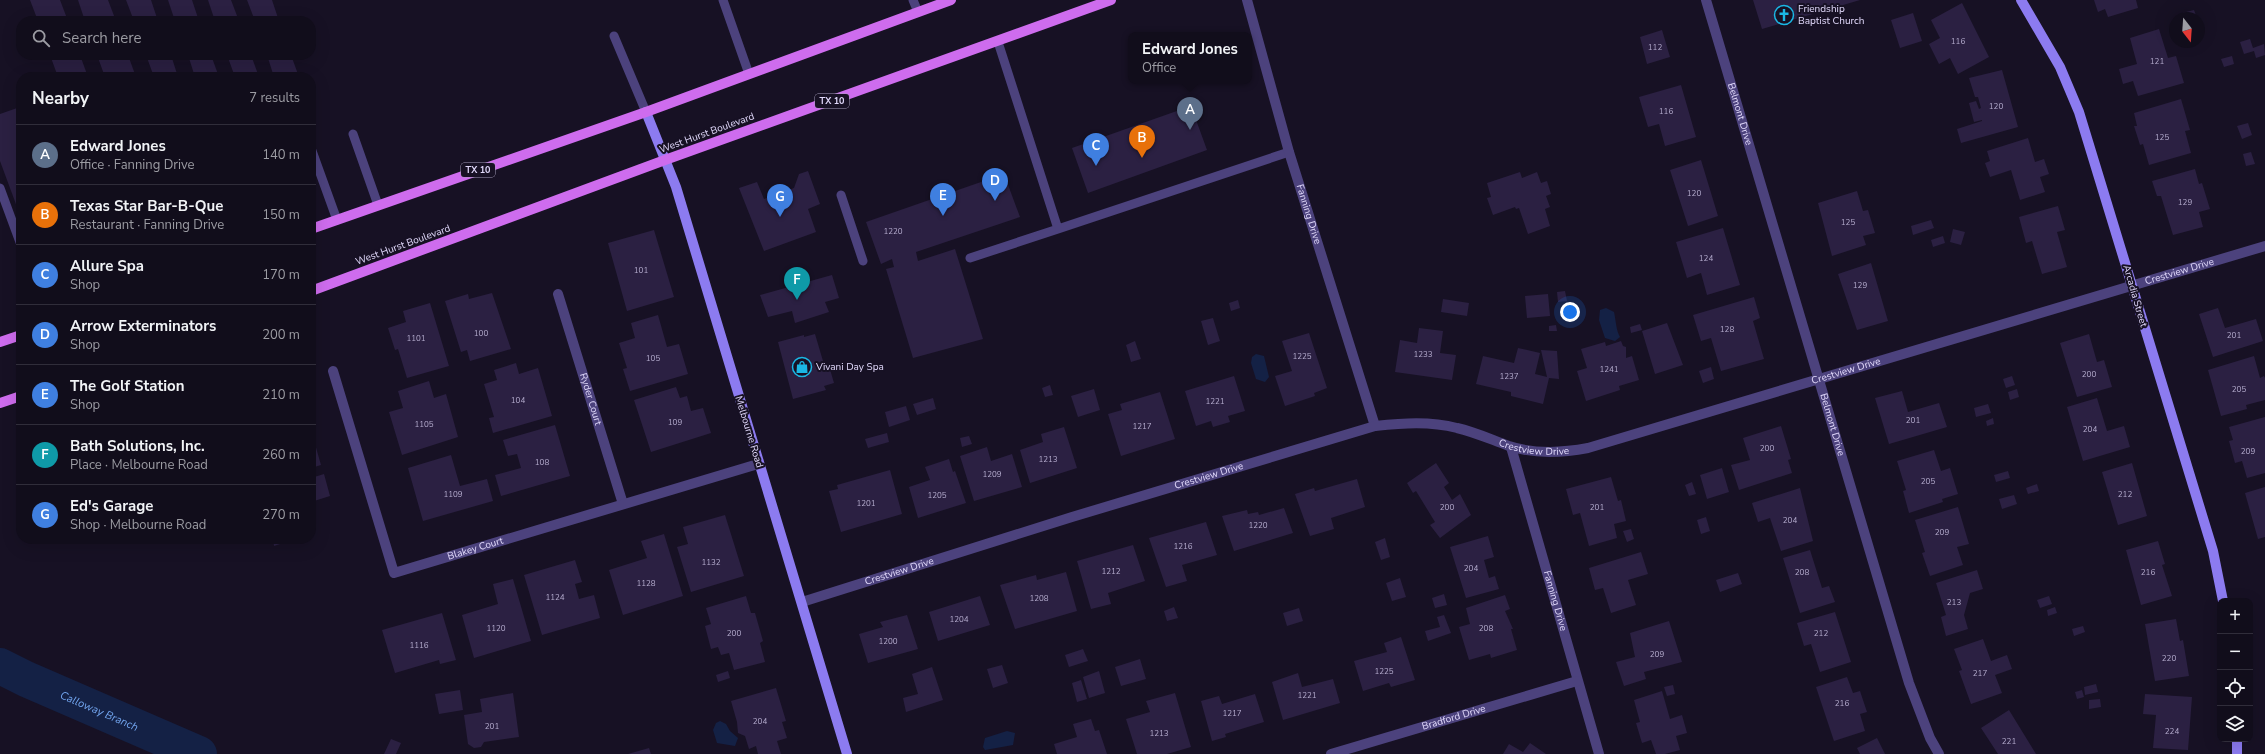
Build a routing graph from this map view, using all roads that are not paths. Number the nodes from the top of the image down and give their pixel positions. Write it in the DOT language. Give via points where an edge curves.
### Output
graph roads {
  1 [pos="723,0"];
  2 [pos="914,0"];
  3 [pos="951,0"];
  4 [pos="1111,0"];
  5 [pos="1246,0"];
  6 [pos="1706,0"];
  7 [pos="2021,0"];
  8 [pos="918,12"];
  9 [pos="614,36"];
  10 [pos="998,42"];
  11 [pos="749,74"];
  12 [pos="646,112"];
  13 [pos="353,134"];
  14 [pos="1289,152"];
  15 [pos="665,160"];
  16 [pos="316,162"];
  17 [pos="0,188"];
  18 [pos="841,195"];
  19 [pos="378,205"];
  20 [pos="337,220"];
  21 [pos="316,227"];
  22 [pos="1058,229"];
  23 [pos="16,231"];
  24 [pos="2265,246"];
  25 [pos="970,258"];
  26 [pos="863,261"];
  27 [pos="2132,286"];
  28 [pos="316,289"];
  29 [pos="558,294"];
  30 [pos="16,337"];
  31 [pos="0,342"];
  32 [pos="333,371"];
  33 [pos="1818,379"];
  34 [pos="16,398"];
  35 [pos="0,403"];
  36 [pos="1375,426"];
  37 [pos="1511,447"];
  38 [pos="758,464"];
  39 [pos="623,504"];
  40 [pos="2223,598"];
  41 [pos="802,602"];
  42 [pos="1577,681"];
  43 [pos="2237,742"];
  44 [pos="848,754"];
  45 [pos="1331,754"];
  46 [pos="1599,754"];
  47 [pos="1939,754"];
  48 [pos="2237,754"];
  1 -- 11 [label="lane"];
  2 -- 8 [label="lane"];
  3 -- 8 [label="main road, TX 10"];
  4 -- 10 [label="main road, West Hurst Boulevard / TX 10"];
  5 -- 14 [label="street, Fanning Drive"];
  6 -- 33 [label="street, Belmont Drive"];
  7 -- 27 [label="street, Arcadia Street" via="2060,67 2079,112"];
  8 -- 11 [label="main road, TX 10"];
  9 -- 12 [label="lane"];
  10 -- 15 [label="main road, West Hurst Boulevard / TX 10"];
  10 -- 22 [label="lane"];
  11 -- 12 [label="main road, TX 10"];
  12 -- 15 [label="street, Melbourne Road"];
  12 -- 19 [label="main road, TX 10"];
  13 -- 19 [label="lane"];
  14 -- 22 [label="lane"];
  14 -- 36 [label="street, Fanning Drive"];
  15 -- 28 [label="main road, West Hurst Boulevard / TX 10"];
  15 -- 38 [label="street, Melbourne Road" via="676,187"];
  16 -- 20 [label="lane"];
  17 -- 23 [label="lane"];
  18 -- 26 [label="lane"];
  19 -- 20 [label="main road, TX 10"];
  20 -- 21 [label="main road, TX 10"];
  22 -- 25 [label="lane"];
  24 -- 27 [label="street, Crestview Drive"];
  27 -- 33 [label="street, Crestview Drive"];
  27 -- 40 [label="street, Arcadia Street" via="2213,552"];
  29 -- 39 [label="street, Ryder Court"];
  30 -- 31 [label="main road"];
  32 -- 39 [label="street, Blakey Court" via="394,573"];
  33 -- 37 [label="street, Crestview Drive" via="1588,448 1567,452 1544,452"];
  33 -- 47 [label="street, Belmont Drive" via="1909,683 1930,738"];
  34 -- 35 [label="main road"];
  36 -- 37 [label="street, Crestview Drive" via="1430,423 1458,428"];
  36 -- 41 [label="street, Crestview Drive"];
  37 -- 42 [label="street, Fanning Drive"];
  38 -- 39 [label="street, Blakey Court"];
  38 -- 41 [label="street, Melbourne Road"];
  41 -- 44 [label="street, Melbourne Road"];
  42 -- 45 [label="street, Bradford Drive"];
  42 -- 46 [label="street, Fanning Drive"];
  43 -- 48 [label="street"];
}
